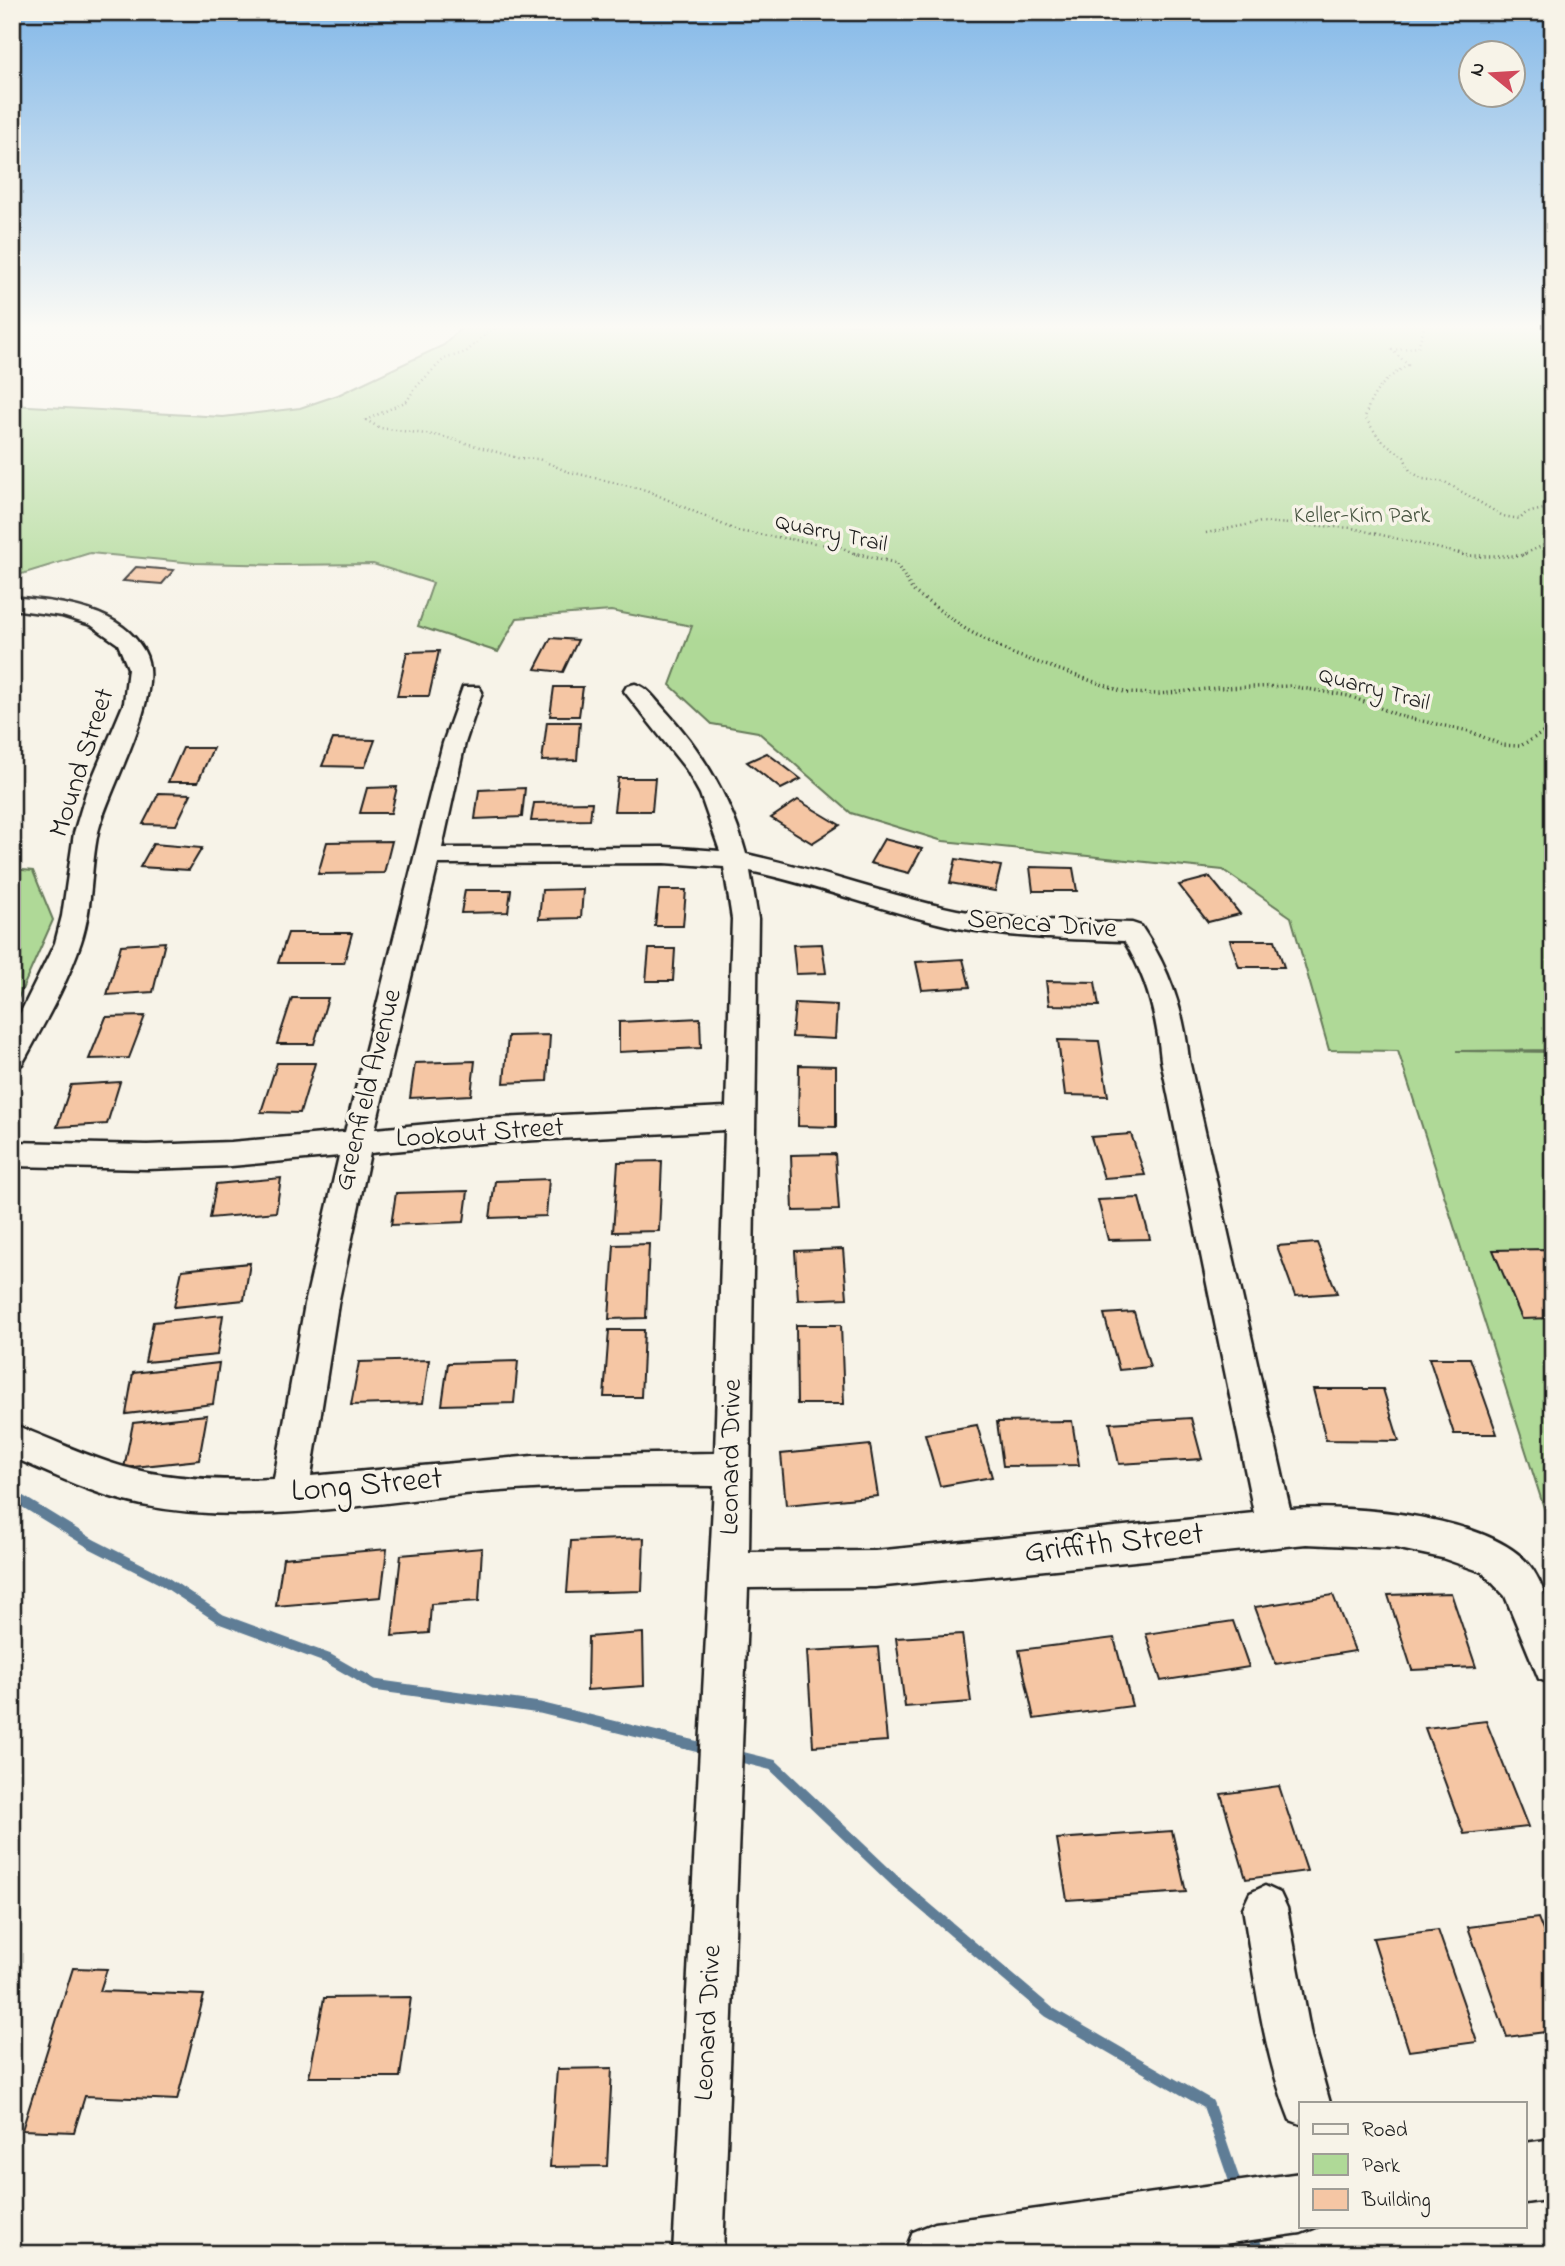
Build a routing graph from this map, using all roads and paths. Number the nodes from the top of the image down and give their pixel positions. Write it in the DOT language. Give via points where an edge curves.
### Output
graph roads {
  1 [pos="393,430"];
  2 [pos="1373,430"];
  3 [pos="1553,507"];
  4 [pos="1206,533"];
  5 [pos="1553,541"];
  6 [pos="12,603"];
  7 [pos="635,691"];
  8 [pos="471,692"];
  9 [pos="1553,727"];
  10 [pos="428,856"];
  11 [pos="737,860"];
  12 [pos="12,1057"];
  13 [pos="739,1118"];
  14 [pos="358,1142"];
  15 [pos="12,1154"];
  16 [pos="12,1440"];
  17 [pos="731,1470"];
  18 [pos="290,1494"];
  19 [pos="1276,1528"];
  20 [pos="730,1570"];
  21 [pos="1553,1665"];
  22 [pos="1265,1908"];
  23 [pos="1307,2102"];
  24 [pos="1553,2169"];
  25 [pos="1526,2173"];
  26 [pos="1288,2205"];
  27 [pos="1215,2215"];
  28 [pos="698,2254"];
  29 [pos="935,2254"];
  1 -- 9 [label="path, Quarry Trail" via="539,459 566,471 646,490 737,531 841,547 859,556 896,563 913,591 967,630 1013,654 1127,693 1290,686 1349,696 1403,717 1469,731 1502,745 1520,746"];
  2 -- 3 [label="path" via="1404,457 1410,471 1423,479 1445,482 1503,516 1520,519 1526,513"];
  4 -- 5 [label="path" via="1261,522 1352,528 1469,556 1520,556"];
  6 -- 12 [label="street, Mound Street" via="68,611 104,625 134,650 141,680 87,831 76,920 46,997"];
  7 -- 11 [label="street, Leonard Drive" via="677,737 701,772 721,811"];
  8 -- 10 [label="street, Greenfield Avenue" via="454,743"];
  10 -- 11 [label="street, Seneca Drive" via="664,855"];
  10 -- 14 [label="street, Greenfield Avenue"];
  11 -- 13 [label="street, Leonard Drive" via="746,919"];
  11 -- 19 [label="street, Seneca Drive" via="959,919 1041,930 1132,932 1149,956 1168,1007 1175,1060"];
  13 -- 14 [label="street, Lookout Street"];
  13 -- 17 [label="street, Leonard Drive"];
  14 -- 15 [label="street, Lookout Street" via="147,1157"];
  14 -- 18 [label="street, Greenfield Avenue" via="343,1195 303,1402"];
  16 -- 18 [label="street, Long Street" via="139,1488 178,1494"];
  17 -- 18 [label="street, Long Street" via="530,1472"];
  17 -- 20 [label="street, Leonard Drive"];
  19 -- 20 [label="street, Griffith Street" via="875,1569"];
  19 -- 21 [label="street, Griffith Street" via="1395,1530 1494,1558 1519,1583"];
  20 -- 28 [label="street, Leonard Drive"];
  22 -- 23 [label="street" via="1288,2036"];
  24 -- 25 [label="main road"];
  26 -- 27 [label="main road"];
  27 -- 29 [label="main road"];
}
